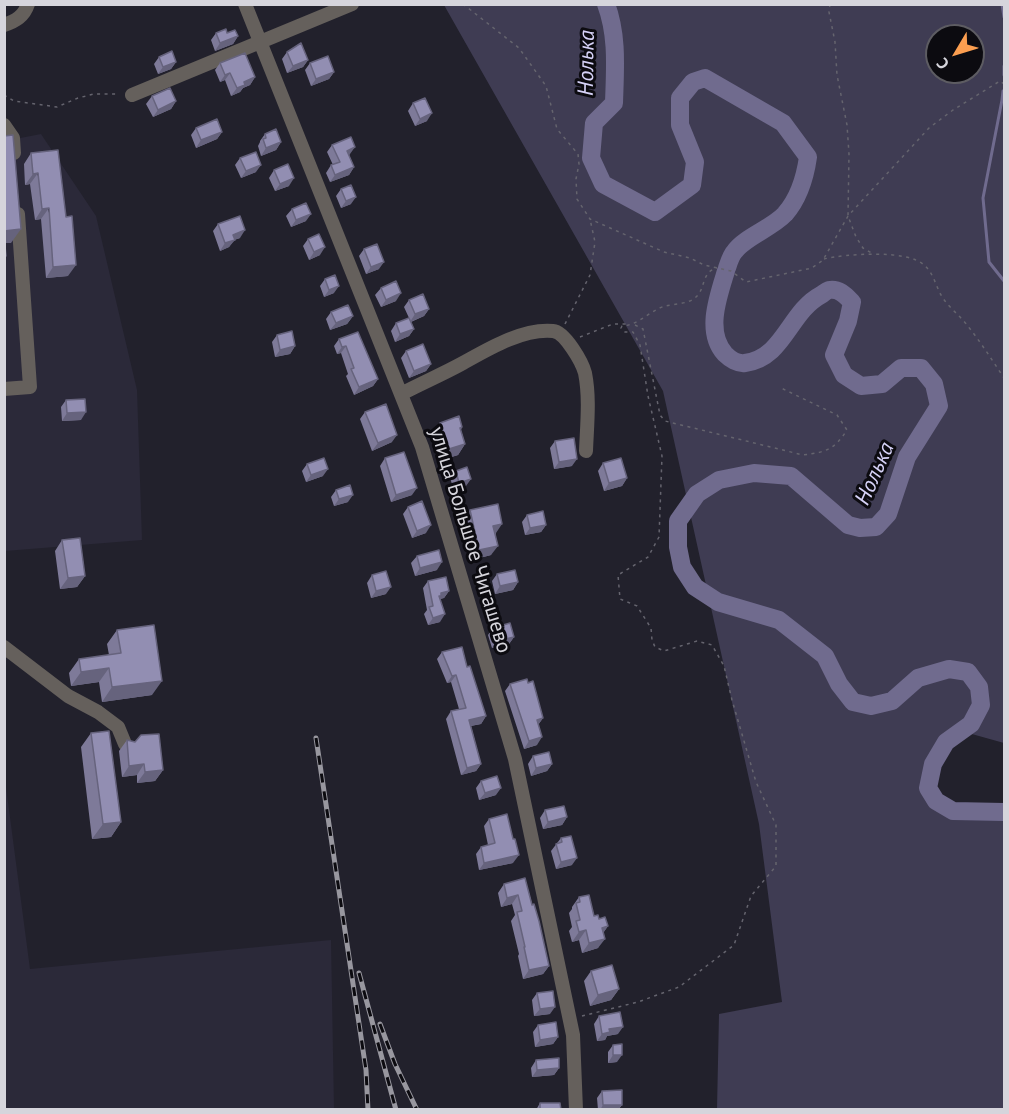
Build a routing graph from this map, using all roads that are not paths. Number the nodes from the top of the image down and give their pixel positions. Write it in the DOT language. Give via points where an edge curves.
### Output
graph roads {
  1 [pos="28,4"];
  2 [pos="245,4"];
  3 [pos="352,4"];
  4 [pos="4,24"];
  5 [pos="260,43"];
  6 [pos="132,95"];
  7 [pos="4,125"];
  8 [pos="15,162"];
  9 [pos="17,197"];
  10 [pos="4,389"];
  11 [pos="401,394"];
  12 [pos="586,451"];
  13 [pos="4,647"];
  14 [pos="125,744"];
  15 [pos="576,1110"];
  1 -- 4 [label="street" via="23,15"];
  2 -- 5 [label="street, улица Большое Чигашево"];
  3 -- 5 [label="street"];
  5 -- 6 [label="street"];
  5 -- 11 [label="street, улица Большое Чигашево"];
  7 -- 8 [label="street" via="13,138"];
  9 -- 10 [label="street" via="30,387"];
  11 -- 12 [label="street" via="494,346 530,333 554,331 566,339 584,370"];
  11 -- 15 [label="street, улица Большое Чигашево" via="422,447 514,759 573,1035"];
  13 -- 14 [label="street" via="68,696 118,727"];
}
